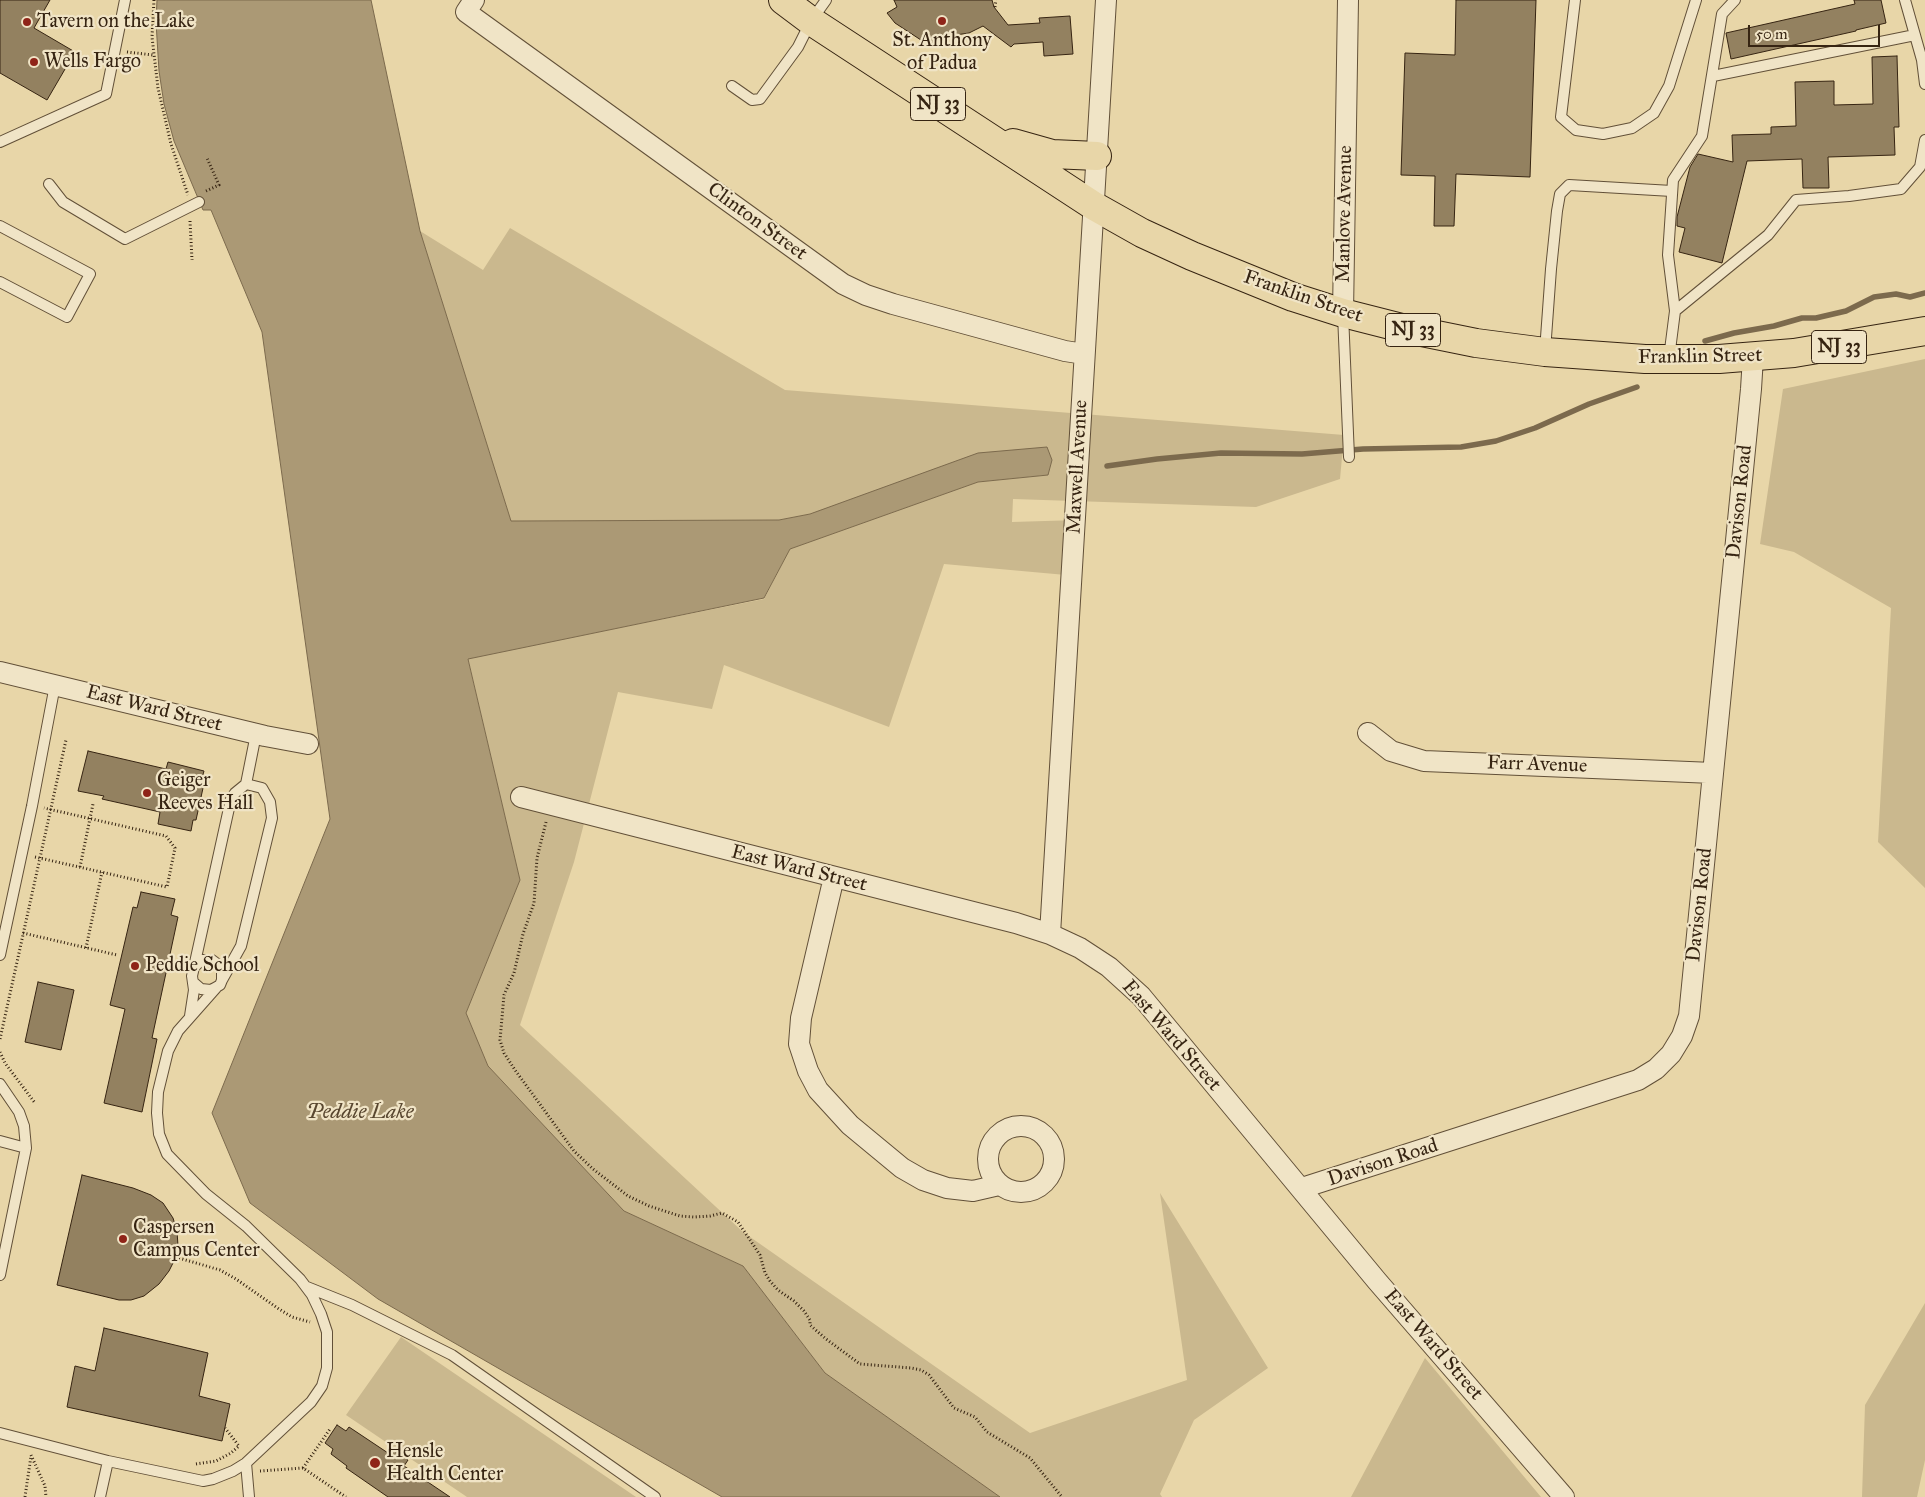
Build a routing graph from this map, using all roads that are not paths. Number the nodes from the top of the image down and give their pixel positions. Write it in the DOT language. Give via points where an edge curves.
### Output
graph roads {
  1 [pos="124,0"];
  2 [pos="783,0"];
  3 [pos="1106,0"];
  4 [pos="1348,0"];
  5 [pos="1575,0"];
  6 [pos="1696,0"];
  7 [pos="1734,0"];
  8 [pos="1905,0"];
  9 [pos="470,6"];
  10 [pos="819,10"];
  11 [pos="1915,35"];
  12 [pos="1713,76"];
  13 [pos="1925,84"];
  14 [pos="732,86"];
  15 [pos="989,137"];
  16 [pos="1925,140"];
  17 [pos="0,142"];
  18 [pos="1097,156"];
  19 [pos="49,184"];
  20 [pos="1672,191"];
  21 [pos="193,203"];
  22 [pos="1094,206"];
  23 [pos="0,226"];
  24 [pos="0,282"];
  25 [pos="1674,311"];
  26 [pos="1343,312"];
  27 [pos="1925,331"];
  28 [pos="1545,352"];
  29 [pos="1084,354"];
  30 [pos="1753,357"];
  31 [pos="1668,360"];
  32 [pos="1349,457"];
  33 [pos="0,672"];
  34 [pos="55,685"];
  35 [pos="1368,733"];
  36 [pos="256,734"];
  37 [pos="308,744"];
  38 [pos="1713,773"];
  39 [pos="246,784"];
  40 [pos="521,797"];
  41 [pos="834,877"];
  42 [pos="1050,934"];
  43 [pos="0,955"];
  44 [pos="194,966"];
  45 [pos="193,982"];
  46 [pos="219,984"];
  47 [pos="190,1016"];
  48 [pos="0,1084"];
  49 [pos="0,1141"];
  50 [pos="26,1148"];
  51 [pos="999,1185"];
  52 [pos="1302,1188"];
  53 [pos="0,1275"];
  54 [pos="306,1287"];
  55 [pos="0,1433"];
  56 [pos="108,1461"];
  57 [pos="246,1464"];
  58 [pos="100,1497"];
  59 [pos="249,1497"];
  60 [pos="655,1497"];
  61 [pos="1564,1497"];
  1 -- 17 [label="lane" via="106,94"];
  2 -- 10 [label="main road, Franklin Street / NJ 33"];
  3 -- 18 [label="street, Maxwell Avenue"];
  4 -- 26 [label="street, Manlove Avenue"];
  5 -- 6 [label="lane" via="1562,118 1576,130 1603,134 1632,128 1654,113 1669,86"];
  7 -- 12 [label="lane" via="1722,14"];
  8 -- 11 [label="lane"];
  9 -- 29 [label="street, Clinton Street" via="844,284 893,304"];
  10 -- 14 [label="lane" via="798,47 760,98 752,100"];
  10 -- 15 [label="main road, Franklin Street / NJ 33"];
  11 -- 12 [label="lane"];
  11 -- 13 [label="lane"];
  12 -- 20 [label="lane" via="1702,136 1673,180"];
  15 -- 18 [label="main road" via="1052,154"];
  15 -- 22 [label="main road, Franklin Street / NJ 33"];
  16 -- 25 [label="lane" via="1920,167 1901,189 1796,200 1768,235"];
  18 -- 22 [label="street, Maxwell Avenue"];
  19 -- 21 [label="lane" via="63,202 126,239"];
  20 -- 25 [label="lane" via="1668,255"];
  20 -- 28 [label="lane" via="1569,185 1560,194"];
  22 -- 26 [label="main road, Franklin Street / NJ 33" via="1200,260 1293,297"];
  22 -- 29 [label="street, Maxwell Avenue"];
  23 -- 24 [label="lane" via="90,274 67,317"];
  25 -- 31 [label="lane"];
  26 -- 28 [label="main road, Franklin Street / NJ 33" via="1476,343"];
  26 -- 32 [label="lane, Manlove Avenue"];
  27 -- 30 [label="main road, Franklin Street / NJ 33" via="1843,346"];
  28 -- 31 [label="main road, Franklin Street / NJ 33"];
  29 -- 42 [label="street, Maxwell Avenue"];
  30 -- 31 [label="main road, Franklin Street / NJ 33"];
  30 -- 38 [label="street, Davison Road"];
  33 -- 34 [label="street, East Ward Street"];
  34 -- 36 [label="street, East Ward Street"];
  34 -- 43 [label="lane"];
  35 -- 38 [label="street, Farr Avenue" via="1391,751 1424,760"];
  36 -- 37 [label="street, East Ward Street"];
  36 -- 39 [label="lane"];
  38 -- 52 [label="street, Davison Road" via="1689,1016 1675,1048 1656,1069 1622,1087"];
  39 -- 44 [label="lane" via="231,800"];
  39 -- 46 [label="lane" via="262,788 270,802 272,818 241,946"];
  40 -- 41 [label="street, East Ward Street"];
  41 -- 42 [label="street, East Ward Street"];
  41 -- 51 [label="street" via="801,1018 799,1044 818,1090 850,1125 902,1168 923,1180 947,1188 973,1191"];
  42 -- 52 [label="street, East Ward Street" via="1109,967 1142,996"];
  44 -- 45 [label="lane"];
  44 -- 46 [label="lane" via="202,960 212,960 220,966 223,975"];
  45 -- 46 [label="lane" via="204,990"];
  45 -- 47 [label="lane"];
  46 -- 47 [label="lane"];
  47 -- 54 [label="lane" via="168,1051 158,1092 159,1134 167,1154 206,1194 246,1226"];
  48 -- 50 [label="lane" via="20,1112"];
  49 -- 50 [label="lane"];
  50 -- 53 [label="lane"];
  52 -- 61 [label="street, East Ward Street" via="1377,1281"];
  54 -- 57 [label="lane" via="325,1327 328,1349 322,1386 311,1402"];
  54 -- 60 [label="lane" via="352,1305 452,1355"];
  55 -- 56 [label="lane"];
  56 -- 57 [label="lane" via="203,1481"];
  56 -- 58 [label="lane"];
  57 -- 59 [label="lane"];
}
